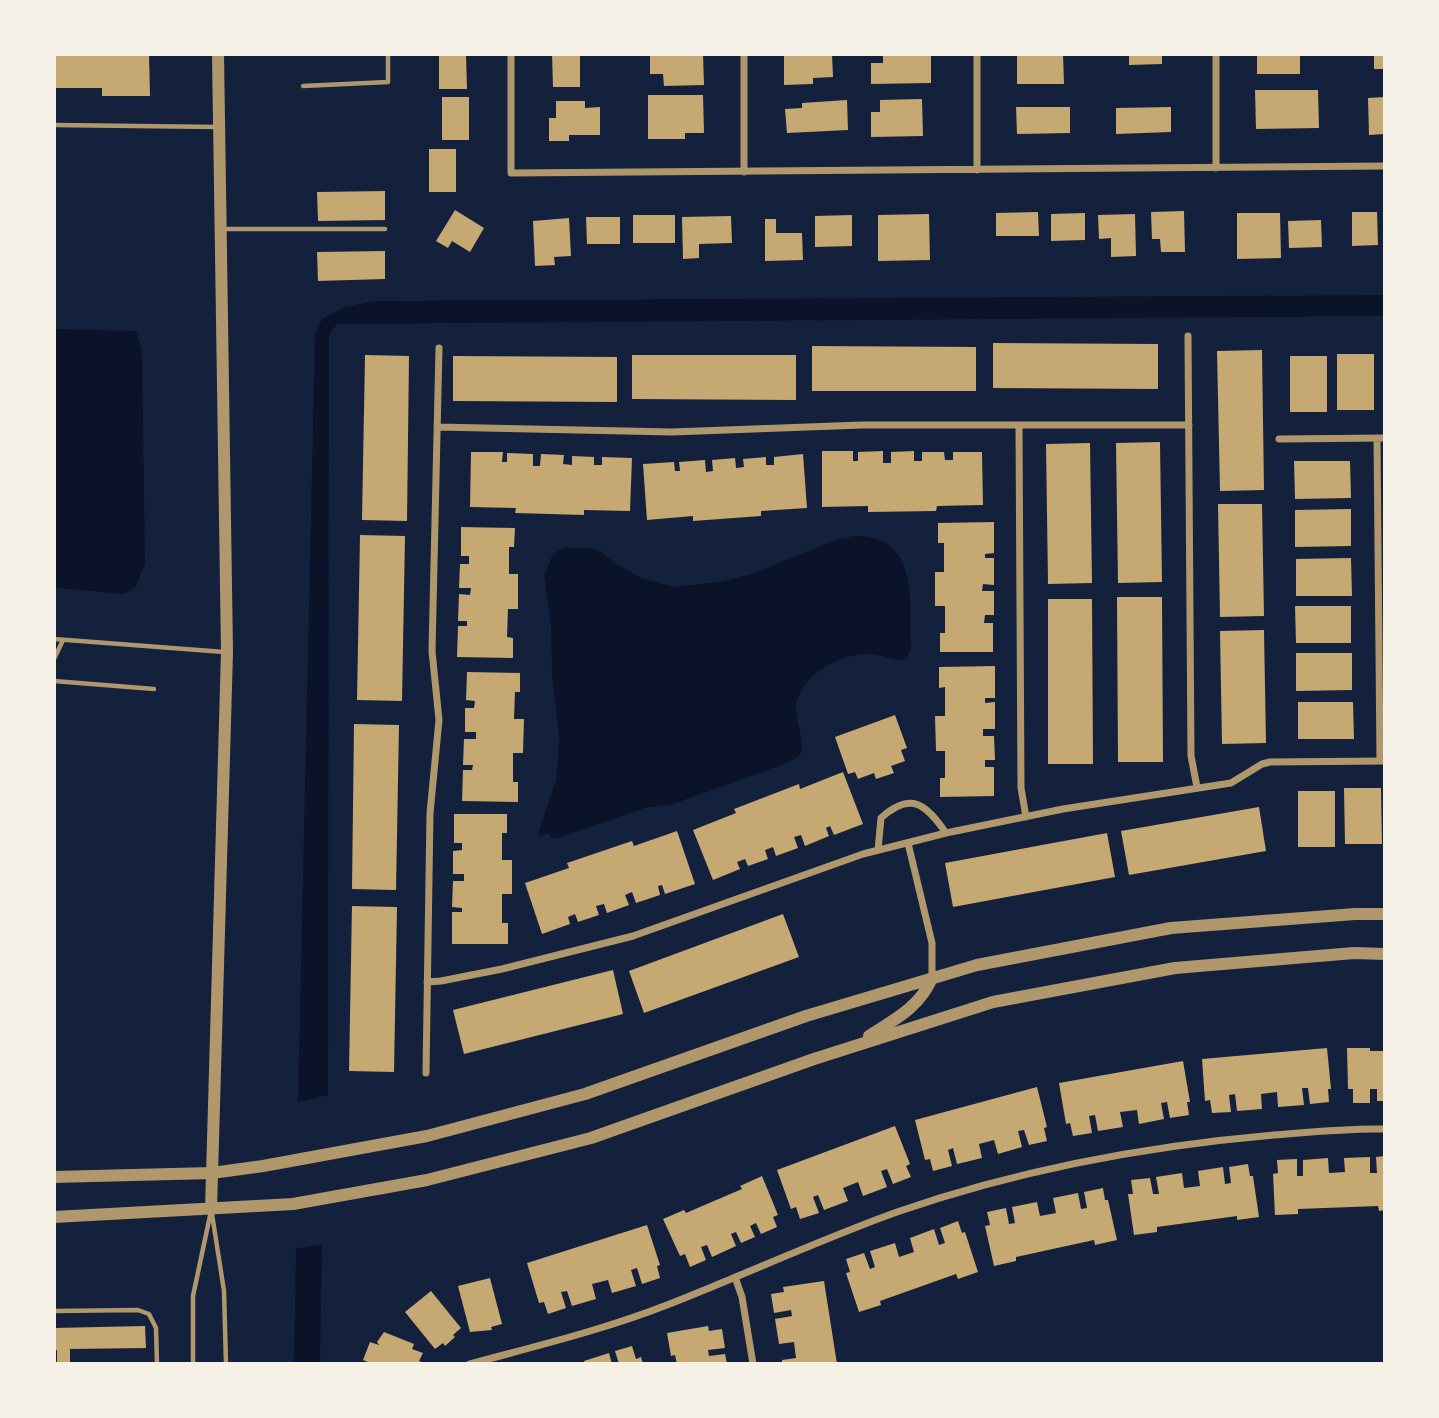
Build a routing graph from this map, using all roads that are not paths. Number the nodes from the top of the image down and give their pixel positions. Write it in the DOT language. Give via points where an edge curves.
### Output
graph roads {
  1 [pos="218,54"];
  2 [pos="388,54"];
  3 [pos="511,54"];
  4 [pos="744,54"];
  5 [pos="977,54"];
  6 [pos="1216,54"];
  7 [pos="303,86"];
  8 [pos="54,125"];
  9 [pos="218,127"];
  10 [pos="1385,166"];
  11 [pos="1216,168"];
  12 [pos="977,170"];
  13 [pos="744,172"];
  14 [pos="220,229"];
  15 [pos="385,229"];
  16 [pos="1188,336"];
  17 [pos="439,348"];
  18 [pos="1189,425"];
  19 [pos="437,427"];
  20 [pos="1018,427"];
  21 [pos="1381,438"];
  22 [pos="1279,439"];
  23 [pos="54,639"];
  24 [pos="63,640"];
  25 [pos="227,652"];
  26 [pos="54,659"];
  27 [pos="54,681"];
  28 [pos="154,689"];
  29 [pos="1382,761"];
  30 [pos="1197,787"];
  31 [pos="1026,817"];
  32 [pos="946,833"];
  33 [pos="908,843"];
  34 [pos="878,850"];
  35 [pos="1385,914"];
  36 [pos="1385,954"];
  37 [pos="932,978"];
  38 [pos="426,982"];
  39 [pos="854,1046"];
  40 [pos="426,1073"];
  41 [pos="1385,1129"];
  42 [pos="212,1173"];
  43 [pos="54,1177"];
  44 [pos="211,1210"];
  45 [pos="54,1217"];
  46 [pos="735,1277"];
  47 [pos="54,1311"];
  48 [pos="157,1364"];
  49 [pos="193,1364"];
  50 [pos="226,1364"];
  51 [pos="470,1364"];
  52 [pos="753,1364"];
  1 -- 9 [label="street"];
  2 -- 7 [label="lane" via="388,82"];
  3 -- 13 [label="street" via="511,173"];
  4 -- 13 [label="street"];
  5 -- 12 [label="street"];
  6 -- 11 [label="street"];
  8 -- 9 [label="lane"];
  9 -- 14 [label="street"];
  10 -- 11 [label="street"];
  11 -- 12 [label="street"];
  12 -- 13 [label="street"];
  14 -- 15 [label="lane"];
  14 -- 25 [label="street"];
  16 -- 18 [label="street"];
  17 -- 19 [label="street"];
  18 -- 20 [label="street"];
  18 -- 30 [label="street" via="1191,757"];
  19 -- 20 [label="street" via="671,432 862,425"];
  19 -- 38 [label="street" via="432,651 439,731 430,813"];
  20 -- 31 [label="street" via="1021,788"];
  21 -- 22 [label="street"];
  21 -- 29 [label="street"];
  23 -- 24 [label="lane"];
  24 -- 25 [label="lane"];
  24 -- 26 [label="lane"];
  25 -- 42 [label="street"];
  27 -- 28 [label="lane"];
  29 -- 30 [label="street" via="1262,764 1231,783"];
  30 -- 31 [label="street"];
  31 -- 32 [label="street"];
  32 -- 33 [label="street"];
  32 -- 34 [label="street" via="931,811 914,803 895,805 881,818"];
  33 -- 34 [label="street"];
  33 -- 37 [label="street" via="932,943"];
  34 -- 38 [label="street" via="624,939"];
  35 -- 37 [label="street" via="1171,928 977,965"];
  36 -- 39 [label="street" via="1175,968 993,1002"];
  37 -- 39 [label="street" via="919,1001"];
  37 -- 42 [label="street" via="806,1016 585,1094 468,1127"];
  38 -- 40 [label="street"];
  39 -- 44 [label="street" via="591,1138 427,1180 293,1205"];
  41 -- 46 [label="street" via="1209,1141 1074,1165 947,1196"];
  42 -- 43 [label="street"];
  42 -- 44 [label="street"];
  44 -- 45 [label="street"];
  44 -- 49 [label="lane" via="193,1296"];
  44 -- 50 [label="lane" via="224,1291"];
  46 -- 51 [label="street" via="622,1321"];
  46 -- 52 [label="street"];
  47 -- 48 [label="lane" via="138,1310 149,1314 156,1328"];
}
